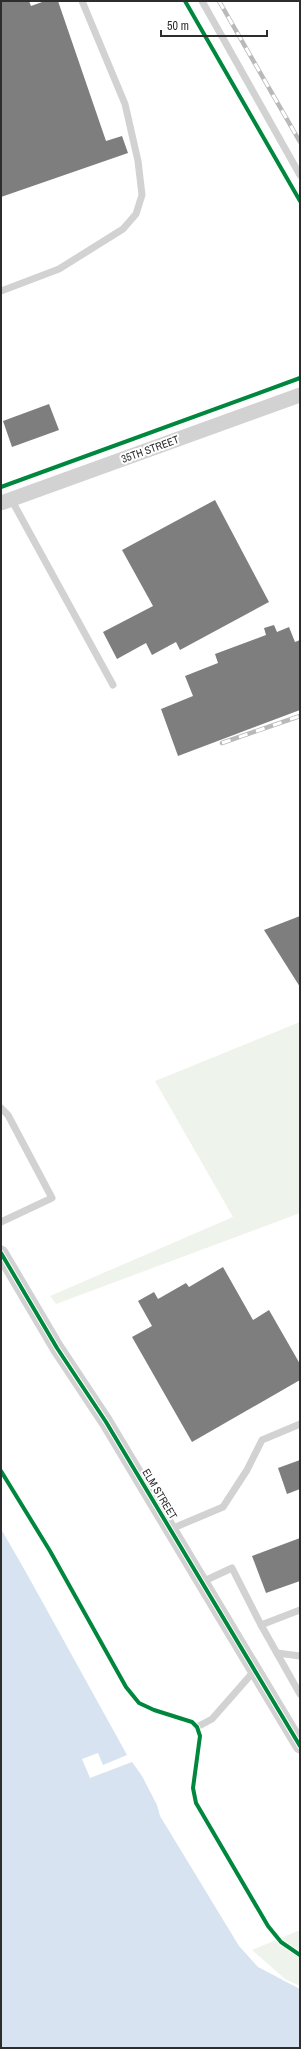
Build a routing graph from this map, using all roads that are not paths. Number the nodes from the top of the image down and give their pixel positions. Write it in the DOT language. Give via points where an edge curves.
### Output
graph roads {
  1 [pos="82,1"];
  2 [pos="202,1"];
  3 [pos="300,175"];
  4 [pos="1,291"];
  5 [pos="300,395"];
  6 [pos="6,501"];
  7 [pos="113,685"];
  8 [pos="1,1108"];
  9 [pos="1,1222"];
  10 [pos="1,1253"];
  11 [pos="300,1424"];
  12 [pos="171,1529"];
  13 [pos="202,1582"];
  14 [pos="300,1610"];
  15 [pos="261,1625"];
  16 [pos="277,1652"];
  17 [pos="300,1656"];
  18 [pos="256,1670"];
  19 [pos="300,1694"];
  20 [pos="198,1727"];
  21 [pos="300,1746"];
  1 -- 4 [label="lane" via="125,104 138,161 142,195 136,214 123,229 58,269"];
  2 -- 3 [label="lane"];
  5 -- 6 [label="street, 35TH STREET"];
  6 -- 7 [label="lane"];
  8 -- 9 [label="lane" via="8,1116 52,1198"];
  10 -- 12 [label="street, ELM STREET" via="57,1348 106,1422"];
  11 -- 12 [label="lane" via="262,1440 224,1507"];
  12 -- 13 [label="street, ELM STREET"];
  13 -- 15 [label="lane" via="232,1568"];
  13 -- 18 [label="street, ELM STREET"];
  14 -- 15 [label="lane"];
  15 -- 16 [label="lane"];
  16 -- 17 [label="lane"];
  16 -- 19 [label="lane"];
  18 -- 20 [label="lane" via="212,1719"];
  18 -- 21 [label="street, ELM STREET"];
}
